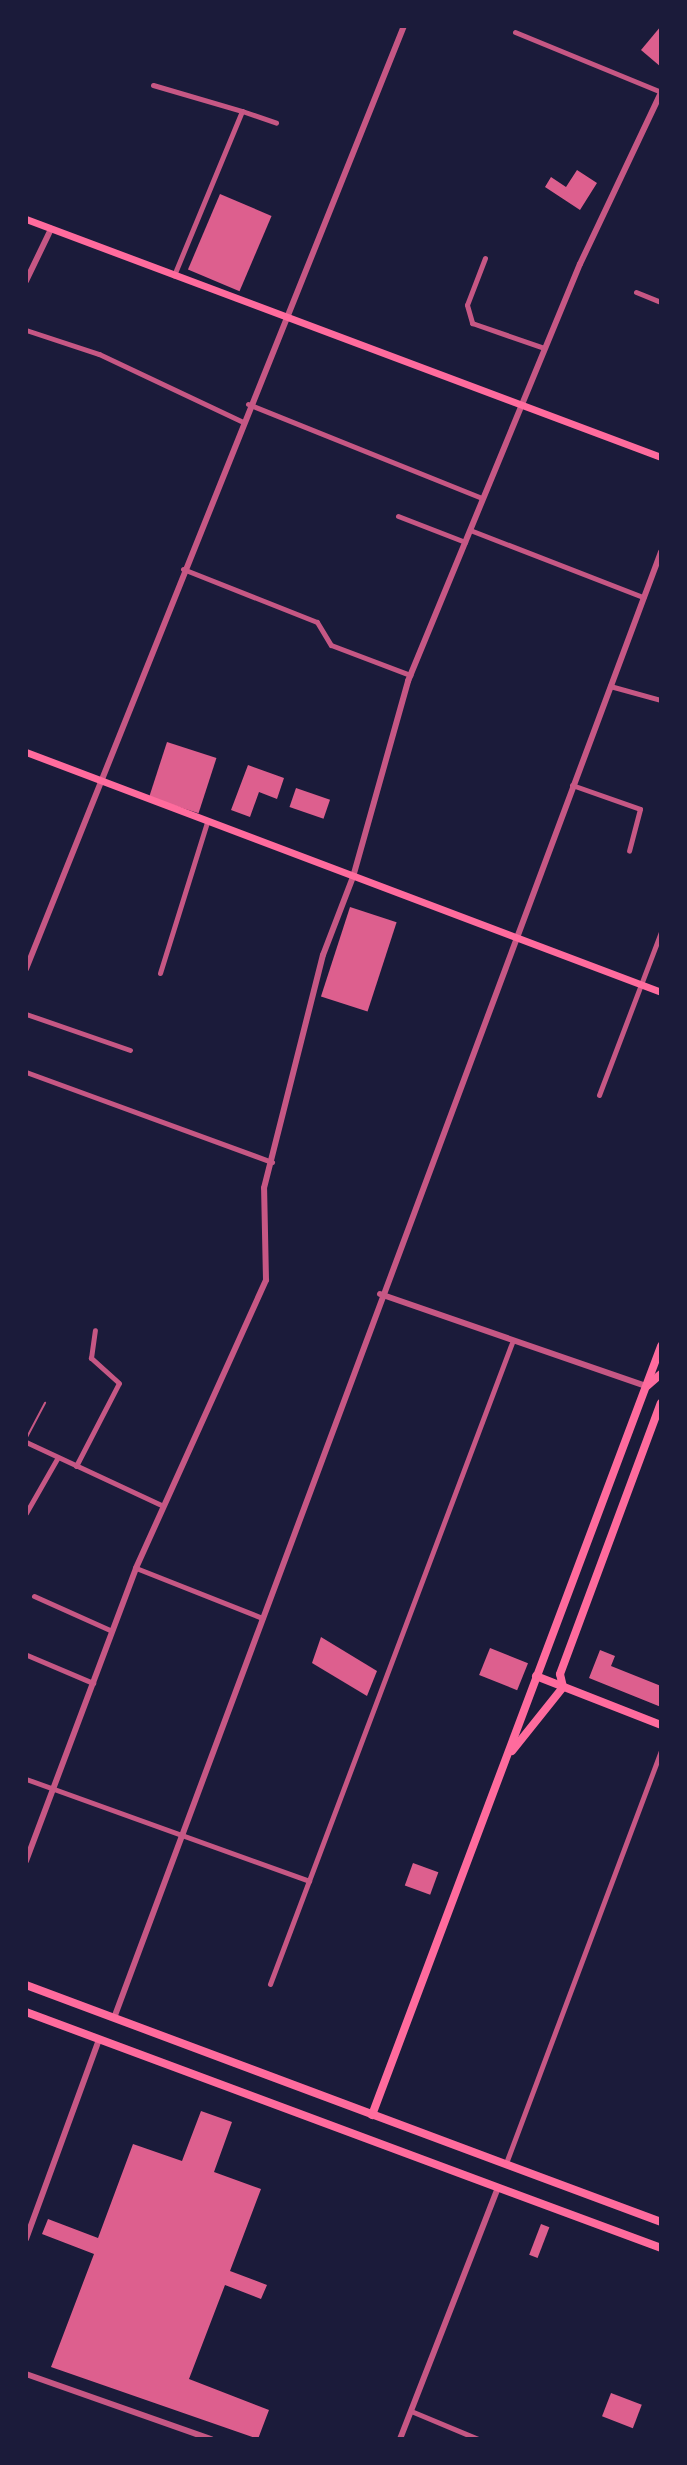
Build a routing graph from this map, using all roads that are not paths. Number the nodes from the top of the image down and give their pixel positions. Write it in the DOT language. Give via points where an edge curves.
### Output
graph roads {
  1 [pos="404,26"];
  2 [pos="515,32"];
  3 [pos="153,85"];
  4 [pos="661,93"];
  5 [pos="242,111"];
  6 [pos="276,123"];
  7 [pos="26,219"];
  8 [pos="51,229"];
  9 [pos="485,258"];
  10 [pos="174,275"];
  11 [pos="26,281"];
  12 [pos="636,292"];
  13 [pos="661,302"];
  14 [pos="284,320"];
  15 [pos="26,330"];
  16 [pos="544,348"];
  17 [pos="248,404"];
  18 [pos="520,405"];
  19 [pos="241,421"];
  20 [pos="661,457"];
  21 [pos="482,498"];
  22 [pos="398,516"];
  23 [pos="470,530"];
  24 [pos="465,542"];
  25 [pos="661,552"];
  26 [pos="183,569"];
  27 [pos="643,597"];
  28 [pos="410,675"];
  29 [pos="610,686"];
  30 [pos="661,700"];
  31 [pos="26,752"];
  32 [pos="96,779"];
  33 [pos="571,785"];
  34 [pos="207,822"];
  35 [pos="629,851"];
  36 [pos="353,877"];
  37 [pos="661,932"];
  38 [pos="516,937"];
  39 [pos="26,969"];
  40 [pos="160,973"];
  41 [pos="641,985"];
  42 [pos="661,992"];
  43 [pos="26,1014"];
  44 [pos="130,1050"];
  45 [pos="26,1072"];
  46 [pos="599,1095"];
  47 [pos="272,1162"];
  48 [pos="380,1294"];
  49 [pos="95,1330"];
  50 [pos="513,1340"];
  51 [pos="661,1346"];
  52 [pos="661,1374"];
  53 [pos="646,1386"];
  54 [pos="45,1403"];
  55 [pos="661,1403"];
  56 [pos="26,1441"];
  57 [pos="58,1457"];
  58 [pos="76,1466"];
  59 [pos="163,1506"];
  60 [pos="26,1513"];
  61 [pos="136,1568"];
  62 [pos="34,1596"];
  63 [pos="262,1618"];
  64 [pos="112,1631"];
  65 [pos="27,1655"];
  66 [pos="536,1676"];
  67 [pos="93,1683"];
  68 [pos="563,1687"];
  69 [pos="661,1725"];
  70 [pos="661,1750"];
  71 [pos="506,1758"];
  72 [pos="26,1779"];
  73 [pos="52,1789"];
  74 [pos="182,1836"];
  75 [pos="26,1861"];
  76 [pos="309,1881"];
  77 [pos="270,1984"];
  78 [pos="26,1985"];
  79 [pos="26,2012"];
  80 [pos="114,2018"];
  81 [pos="99,2039"];
  82 [pos="372,2115"];
  83 [pos="506,2163"];
  84 [pos="498,2187"];
  85 [pos="29,2220"];
  86 [pos="661,2222"];
  87 [pos="26,2239"];
  88 [pos="661,2248"];
  89 [pos="26,2374"];
  90 [pos="411,2411"];
  91 [pos="211,2439"];
  92 [pos="400,2439"];
  93 [pos="478,2439"];
  1 -- 14 [label="street"];
  2 -- 4 [label="street"];
  3 -- 5 [label="street"];
  4 -- 16 [label="street"];
  5 -- 6 [label="street"];
  5 -- 10 [label="street"];
  7 -- 8 [label="main road"];
  8 -- 10 [label="main road"];
  8 -- 11 [label="street"];
  9 -- 16 [label="street" via="467,305 472,323"];
  10 -- 14 [label="main road"];
  12 -- 13 [label="street"];
  14 -- 17 [label="street"];
  14 -- 18 [label="main road"];
  15 -- 19 [label="street" via="99,354"];
  16 -- 18 [label="street"];
  17 -- 19 [label="street"];
  17 -- 21 [label="street"];
  18 -- 20 [label="main road"];
  18 -- 21 [label="street"];
  19 -- 26 [label="street"];
  21 -- 23 [label="street"];
  22 -- 24 [label="street"];
  23 -- 24 [label="street"];
  23 -- 27 [label="street"];
  24 -- 28 [label="street"];
  25 -- 27 [label="street"];
  26 -- 28 [label="street" via="317,622 331,645"];
  26 -- 32 [label="street"];
  27 -- 29 [label="street"];
  28 -- 36 [label="street"];
  29 -- 30 [label="street"];
  29 -- 33 [label="street"];
  31 -- 32 [label="main road"];
  32 -- 34 [label="main road"];
  32 -- 39 [label="street"];
  33 -- 35 [label="street" via="640,809"];
  33 -- 38 [label="street"];
  34 -- 36 [label="main road"];
  34 -- 40 [label="street"];
  36 -- 38 [label="main road"];
  36 -- 47 [label="street" via="319,969"];
  37 -- 41 [label="street"];
  38 -- 41 [label="main road"];
  38 -- 48 [label="street"];
  41 -- 42 [label="main road"];
  41 -- 46 [label="street"];
  43 -- 44 [label="street"];
  45 -- 47 [label="street"];
  47 -- 59 [label="street" via="261,1203 266,1280"];
  48 -- 50 [label="street"];
  48 -- 63 [label="street"];
  49 -- 58 [label="street" via="91,1358 119,1383"];
  50 -- 53 [label="street"];
  50 -- 76 [label="street"];
  51 -- 53 [label="main road"];
  52 -- 53 [label="main road"];
  53 -- 66 [label="main road"];
  54 -- 56 [label="lane"];
  55 -- 68 [label="main road" via="560,1674"];
  56 -- 57 [label="street"];
  57 -- 58 [label="street"];
  57 -- 60 [label="street"];
  58 -- 59 [label="street"];
  59 -- 61 [label="street"];
  61 -- 63 [label="street"];
  61 -- 64 [label="street"];
  62 -- 64 [label="street"];
  63 -- 74 [label="street"];
  64 -- 67 [label="street"];
  65 -- 67 [label="street"];
  66 -- 68 [label="main road"];
  66 -- 71 [label="main road"];
  67 -- 73 [label="street"];
  68 -- 69 [label="main road"];
  68 -- 71 [label="main road"];
  70 -- 83 [label="street"];
  71 -- 82 [label="main road"];
  72 -- 73 [label="street"];
  73 -- 74 [label="street"];
  73 -- 75 [label="street"];
  74 -- 76 [label="street"];
  74 -- 80 [label="street"];
  76 -- 77 [label="street"];
  78 -- 80 [label="main road"];
  79 -- 81 [label="main road"];
  80 -- 82 [label="main road"];
  81 -- 84 [label="main road"];
  81 -- 85 [label="street"];
  82 -- 83 [label="main road"];
  83 -- 86 [label="main road"];
  84 -- 88 [label="main road"];
  84 -- 90 [label="street"];
  85 -- 87 [label="street"];
  89 -- 91 [label="street"];
  90 -- 92 [label="street"];
  90 -- 93 [label="street"];
}
